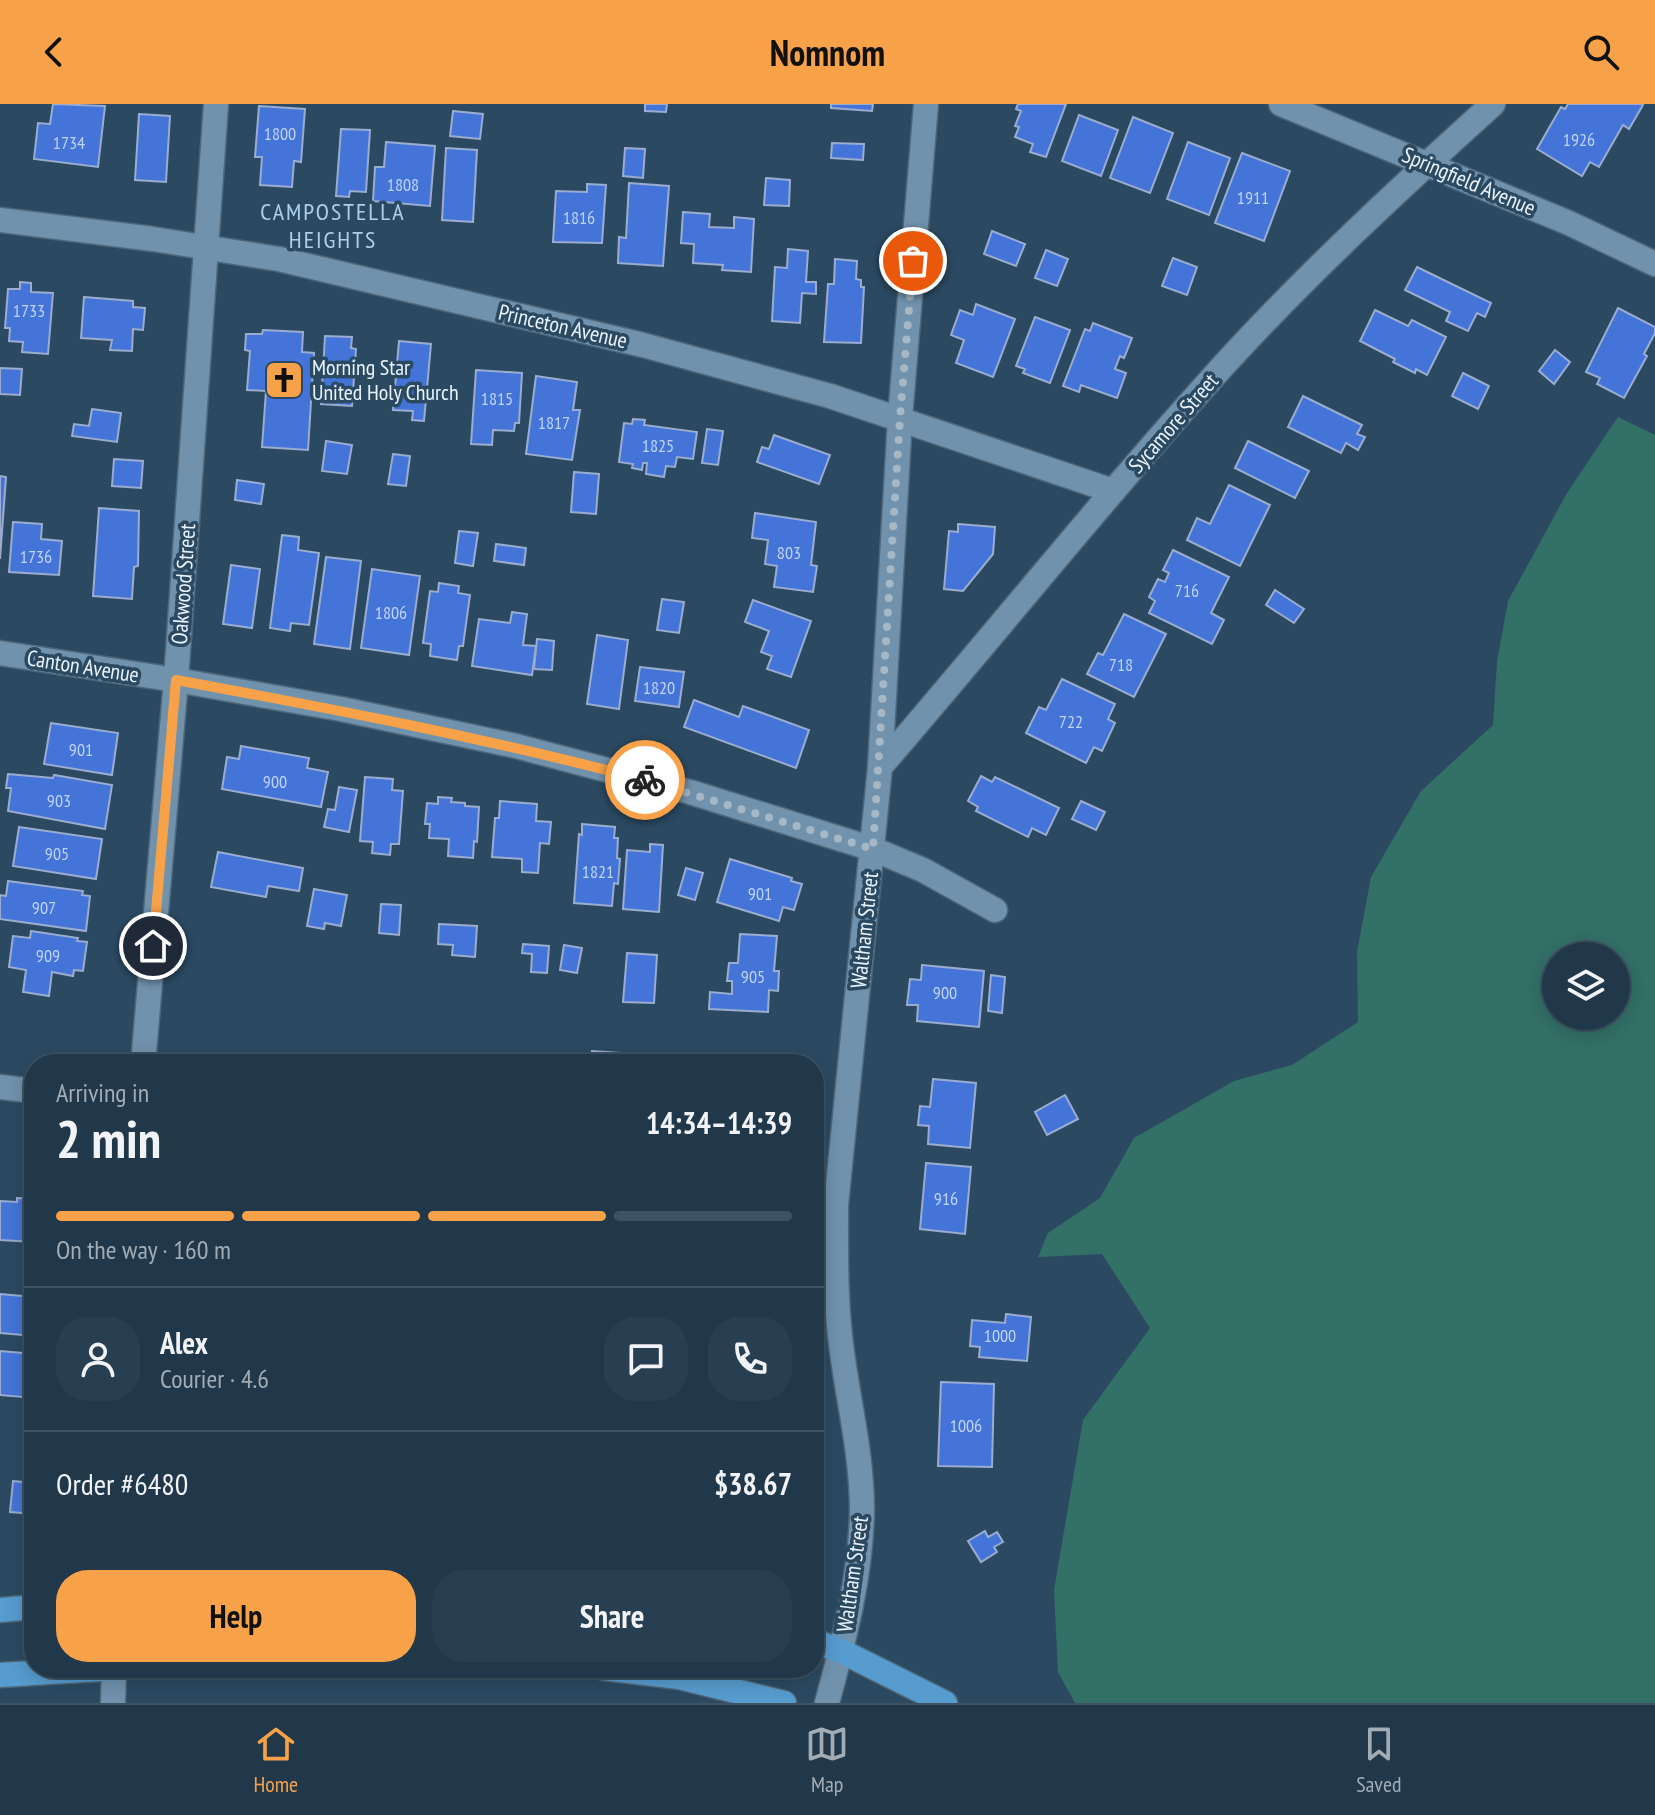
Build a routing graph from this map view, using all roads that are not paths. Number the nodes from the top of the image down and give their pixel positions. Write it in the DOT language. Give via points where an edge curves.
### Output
graph roads {
  1 [pos="216,104"];
  2 [pos="926,104"];
  3 [pos="1281,104"];
  4 [pos="1493,104"];
  5 [pos="1428,163"];
  6 [pos="0,220"];
  7 [pos="206,247"];
  8 [pos="1655,264"];
  9 [pos="900,418"];
  10 [pos="1113,491"];
  11 [pos="0,653"];
  12 [pos="176,680"];
  13 [pos="880,767"];
  14 [pos="873,849"];
  15 [pos="995,910"];
  16 [pos="144,1054"];
  17 [pos="0,1087"];
  18 [pos="24,1090"];
  19 [pos="24,1608"];
  20 [pos="0,1610"];
  21 [pos="824,1645"];
  22 [pos="841,1651"];
  23 [pos="24,1674"];
  24 [pos="0,1675"];
  25 [pos="114,1678"];
  26 [pos="683,1678"];
  27 [pos="113,1703"];
  28 [pos="784,1703"];
  29 [pos="827,1703"];
  30 [pos="945,1703"];
  1 -- 7 [label="street, Oakwood Street"];
  2 -- 9 [label="street, Waltham Street"];
  3 -- 5 [label="street, Springfield Avenue"];
  4 -- 5 [label="street, Sycamore Street"];
  5 -- 8 [label="street, Springfield Avenue"];
  5 -- 10 [label="street, Sycamore Street" via="1348,235"];
  6 -- 7 [label="street, Princeton Avenue"];
  7 -- 9 [label="street, Princeton Avenue" via="279,259 643,345"];
  7 -- 12 [label="street, Oakwood Street"];
  9 -- 10 [label="street, Princeton Avenue"];
  9 -- 13 [label="street, Waltham Street"];
  10 -- 13 [label="street, Sycamore Street"];
  11 -- 12 [label="street, Canton Avenue"];
  12 -- 14 [label="street, Canton Avenue" via="516,746 690,792"];
  12 -- 16 [label="street, Oakwood Street"];
  13 -- 14 [label="street, Waltham Street"];
  14 -- 15 [label="street, Canton Avenue"];
  14 -- 22 [label="street, Waltham Street" via="836,1205 838,1308 862,1512 856,1582"];
  17 -- 18 [label="street"];
  19 -- 20 [label="main road"];
  21 -- 22 [label="main road"];
  22 -- 29 [label="street, Waltham Street"];
  22 -- 30 [label="main road"];
  23 -- 24 [label="main road"];
  25 -- 27 [label="street"];
  26 -- 28 [label="main road"];
}
